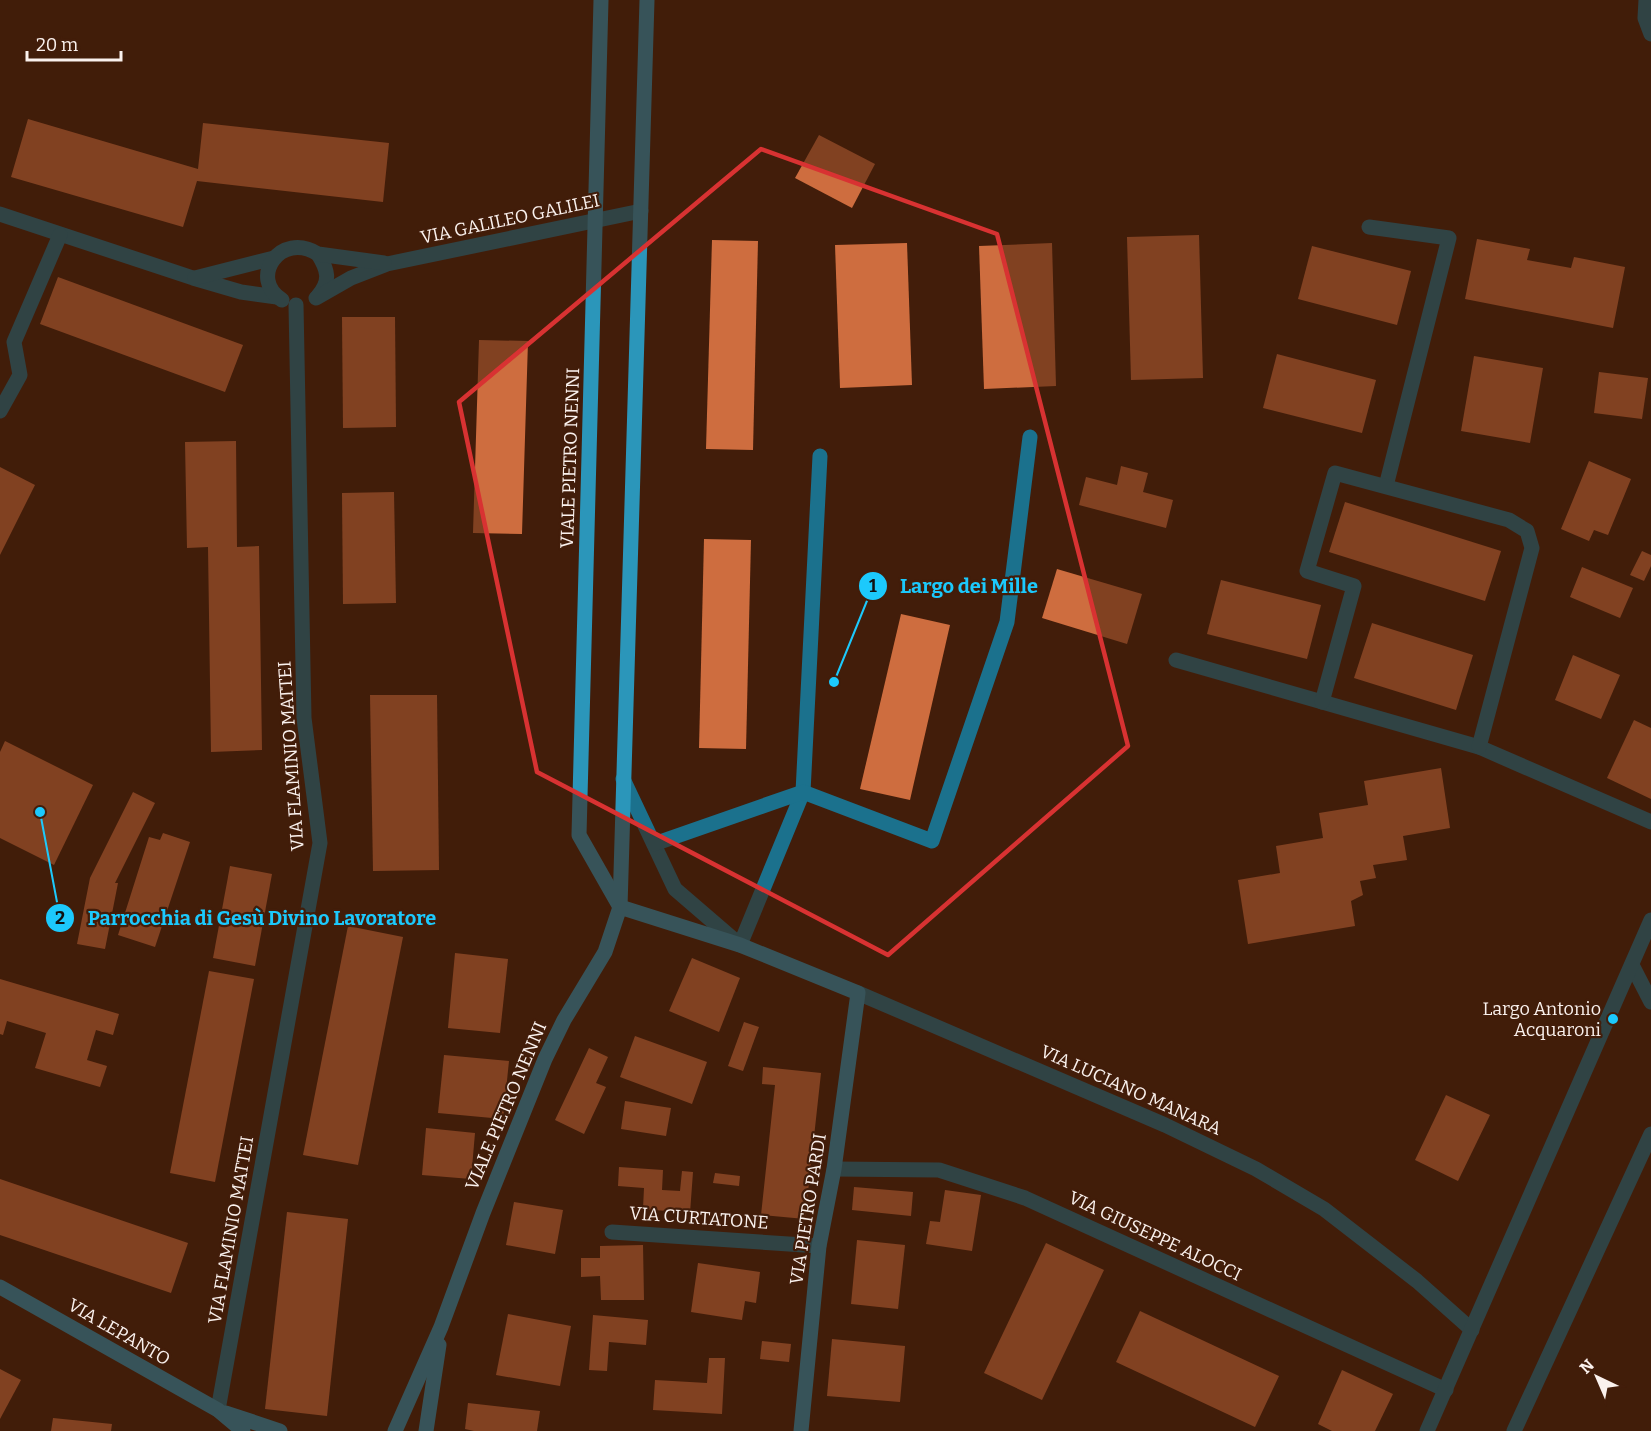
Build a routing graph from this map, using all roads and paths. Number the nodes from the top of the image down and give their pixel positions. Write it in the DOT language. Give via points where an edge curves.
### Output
graph roads {
  1 [pos="601,0"];
  2 [pos="647,0"];
  3 [pos="1646,0"];
  4 [pos="1651,34"];
  5 [pos="641,211"];
  6 [pos="0,214"];
  7 [pos="596,221"];
  8 [pos="1369,227"];
  9 [pos="60,235"];
  10 [pos="318,254"];
  11 [pos="274,258"];
  12 [pos="387,264"];
  13 [pos="193,278"];
  14 [pos="277,297"];
  15 [pos="316,298"];
  16 [pos="296,305"];
  17 [pos="0,411"];
  18 [pos="1030,437"];
  19 [pos="820,456"];
  20 [pos="1386,486"];
  21 [pos="1176,660"];
  22 [pos="1322,702"];
  23 [pos="1479,747"];
  24 [pos="623,779"];
  25 [pos="803,792"];
  26 [pos="1651,822"];
  27 [pos="654,844"];
  28 [pos="620,907"];
  29 [pos="1651,920"];
  30 [pos="740,945"];
  31 [pos="1632,965"];
  32 [pos="858,993"];
  33 [pos="1651,1002"];
  34 [pos="1651,1134"];
  35 [pos="834,1169"];
  36 [pos="612,1232"];
  37 [pos="819,1246"];
  38 [pos="0,1287"];
  39 [pos="441,1327"];
  40 [pos="1472,1330"];
  41 [pos="1446,1390"];
  42 [pos="218,1410"];
  43 [pos="243,1431"];
  44 [pos="280,1431"];
  45 [pos="395,1431"];
  46 [pos="426,1431"];
  47 [pos="801,1431"];
  48 [pos="1427,1431"];
  49 [pos="1514,1431"];
  1 -- 7 [label="street, VIALE PIETRO NENNI"];
  2 -- 5 [label="street, VIALE PIETRO NENNI"];
  3 -- 4 [label="street" via="1645,18"];
  5 -- 7 [label="street, VIA GALILEO GALILEI"];
  5 -- 24 [label="street, VIALE PIETRO NENNI"];
  6 -- 9 [label="street"];
  7 -- 12 [label="street, VIA GALILEO GALILEI"];
  7 -- 28 [label="street, VIALE PIETRO NENNI" via="579,835"];
  8 -- 20 [label="street" via="1449,238"];
  9 -- 13 [label="street"];
  9 -- 17 [label="street" via="14,342 20,375"];
  10 -- 11 [label="street" via="294,246"];
  10 -- 12 [label="street, VIA GALILEO GALILEI"];
  10 -- 15 [label="street" via="327,277"];
  11 -- 13 [label="street"];
  11 -- 14 [label="street" via="268,279"];
  12 -- 15 [label="street, VIA GALILEO GALILEI"];
  13 -- 14 [label="street" via="241,292"];
  14 -- 16 [label="street"];
  15 -- 16 [label="street"];
  16 -- 42 [label="street, VIA FLAMINIO MATTEI" via="304,718 320,843"];
  18 -- 25 [label="street" via="1006,622 932,841"];
  19 -- 25 [label="street"];
  20 -- 22 [label="street" via="1335,473 1307,571 1354,586"];
  20 -- 23 [label="street" via="1509,520 1527,531 1532,548"];
  21 -- 22 [label="street"];
  22 -- 23 [label="street"];
  23 -- 26 [label="street"];
  24 -- 27 [label="street"];
  24 -- 28 [label="street, VIALE PIETRO NENNI"];
  25 -- 27 [label="street"];
  25 -- 30 [label="street"];
  27 -- 30 [label="street" via="675,889"];
  28 -- 30 [label="street, VIA LUCIANO MANARA"];
  28 -- 39 [label="street, VIALE PIETRO NENNI" via="605,952 545,1059"];
  29 -- 31 [label="street"];
  30 -- 32 [label="street, VIA LUCIANO MANARA"];
  31 -- 33 [label="street"];
  31 -- 40 [label="street"];
  32 -- 35 [label="street, VIA PIETRO PARDI"];
  32 -- 40 [label="street, VIA LUCIANO MANARA" via="1256,1168 1324,1209 1417,1281"];
  34 -- 49 [label="street"];
  35 -- 37 [label="street, VIA PIETRO PARDI"];
  35 -- 41 [label="street, VIA GIUSEPPE ALOCCI" via="939,1170 1025,1198"];
  36 -- 37 [label="street, VIA CURTATONE"];
  37 -- 47 [label="street, VIA PIETRO PARDI"];
  38 -- 42 [label="street, VIA LEPANTO"];
  39 -- 45 [label="street, VIALE PIETRO NENNI"];
  39 -- 46 [label="street, VIALE PIETRO NENNI"];
  40 -- 41 [label="street"];
  41 -- 48 [label="street"];
  42 -- 43 [label="street, VIA LEPANTO"];
  42 -- 44 [label="street, VIA LEPANTO"];
}
